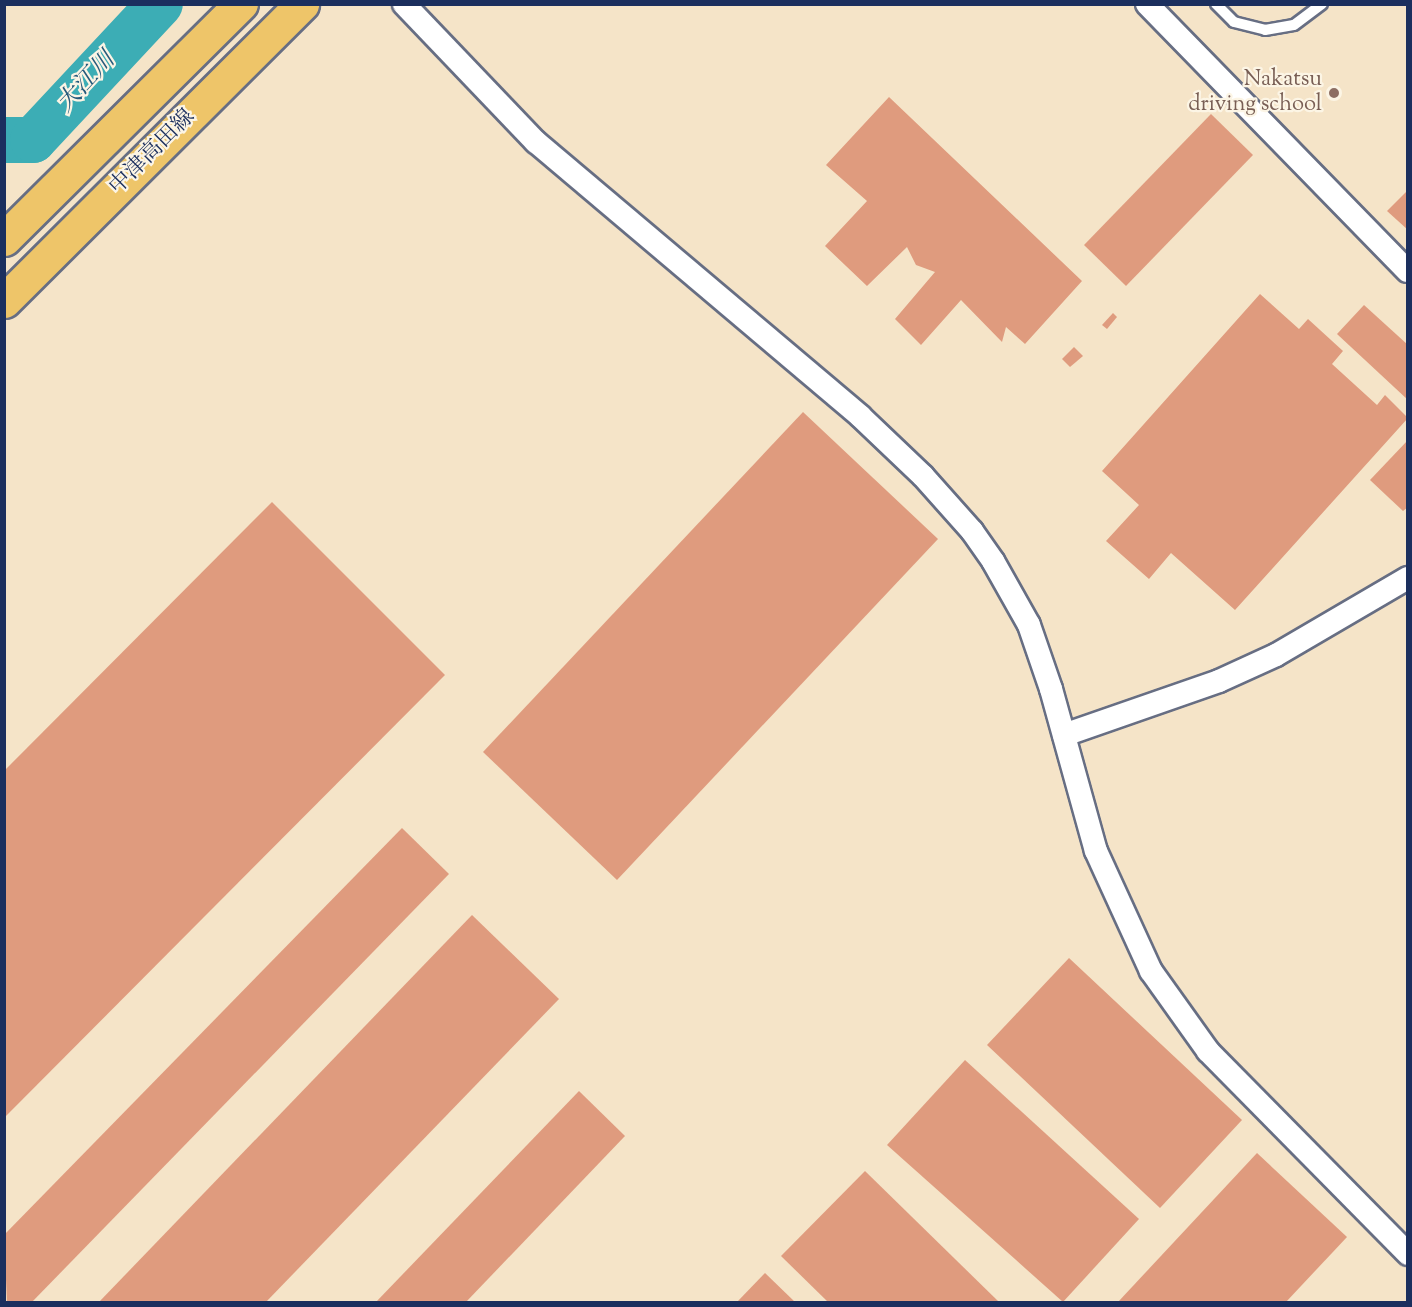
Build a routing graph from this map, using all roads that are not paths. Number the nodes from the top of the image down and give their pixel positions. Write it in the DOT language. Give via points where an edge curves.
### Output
graph roads {
  1 [pos="241,4"];
  2 [pos="302,4"];
  3 [pos="404,4"];
  4 [pos="1147,4"];
  5 [pos="1216,4"];
  6 [pos="1322,4"];
  7 [pos="4,239"];
  8 [pos="1407,271"];
  9 [pos="4,301"];
  10 [pos="1407,578"];
  11 [pos="1064,735"];
  12 [pos="1407,1254"];
  1 -- 7 [label="main road, 中津高田線"];
  2 -- 9 [label="main road, 中津高田線"];
  3 -- 11 [label="street" via="536,142 860,416 951,505 993,561 1029,625"];
  4 -- 8 [label="street"];
  5 -- 6 [label="lane" via="1234,22 1265,30 1294,26"];
  10 -- 11 [label="street" via="1276,655 1219,681"];
  11 -- 12 [label="street" via="1106,880 1168,998 1208,1051"];
}
